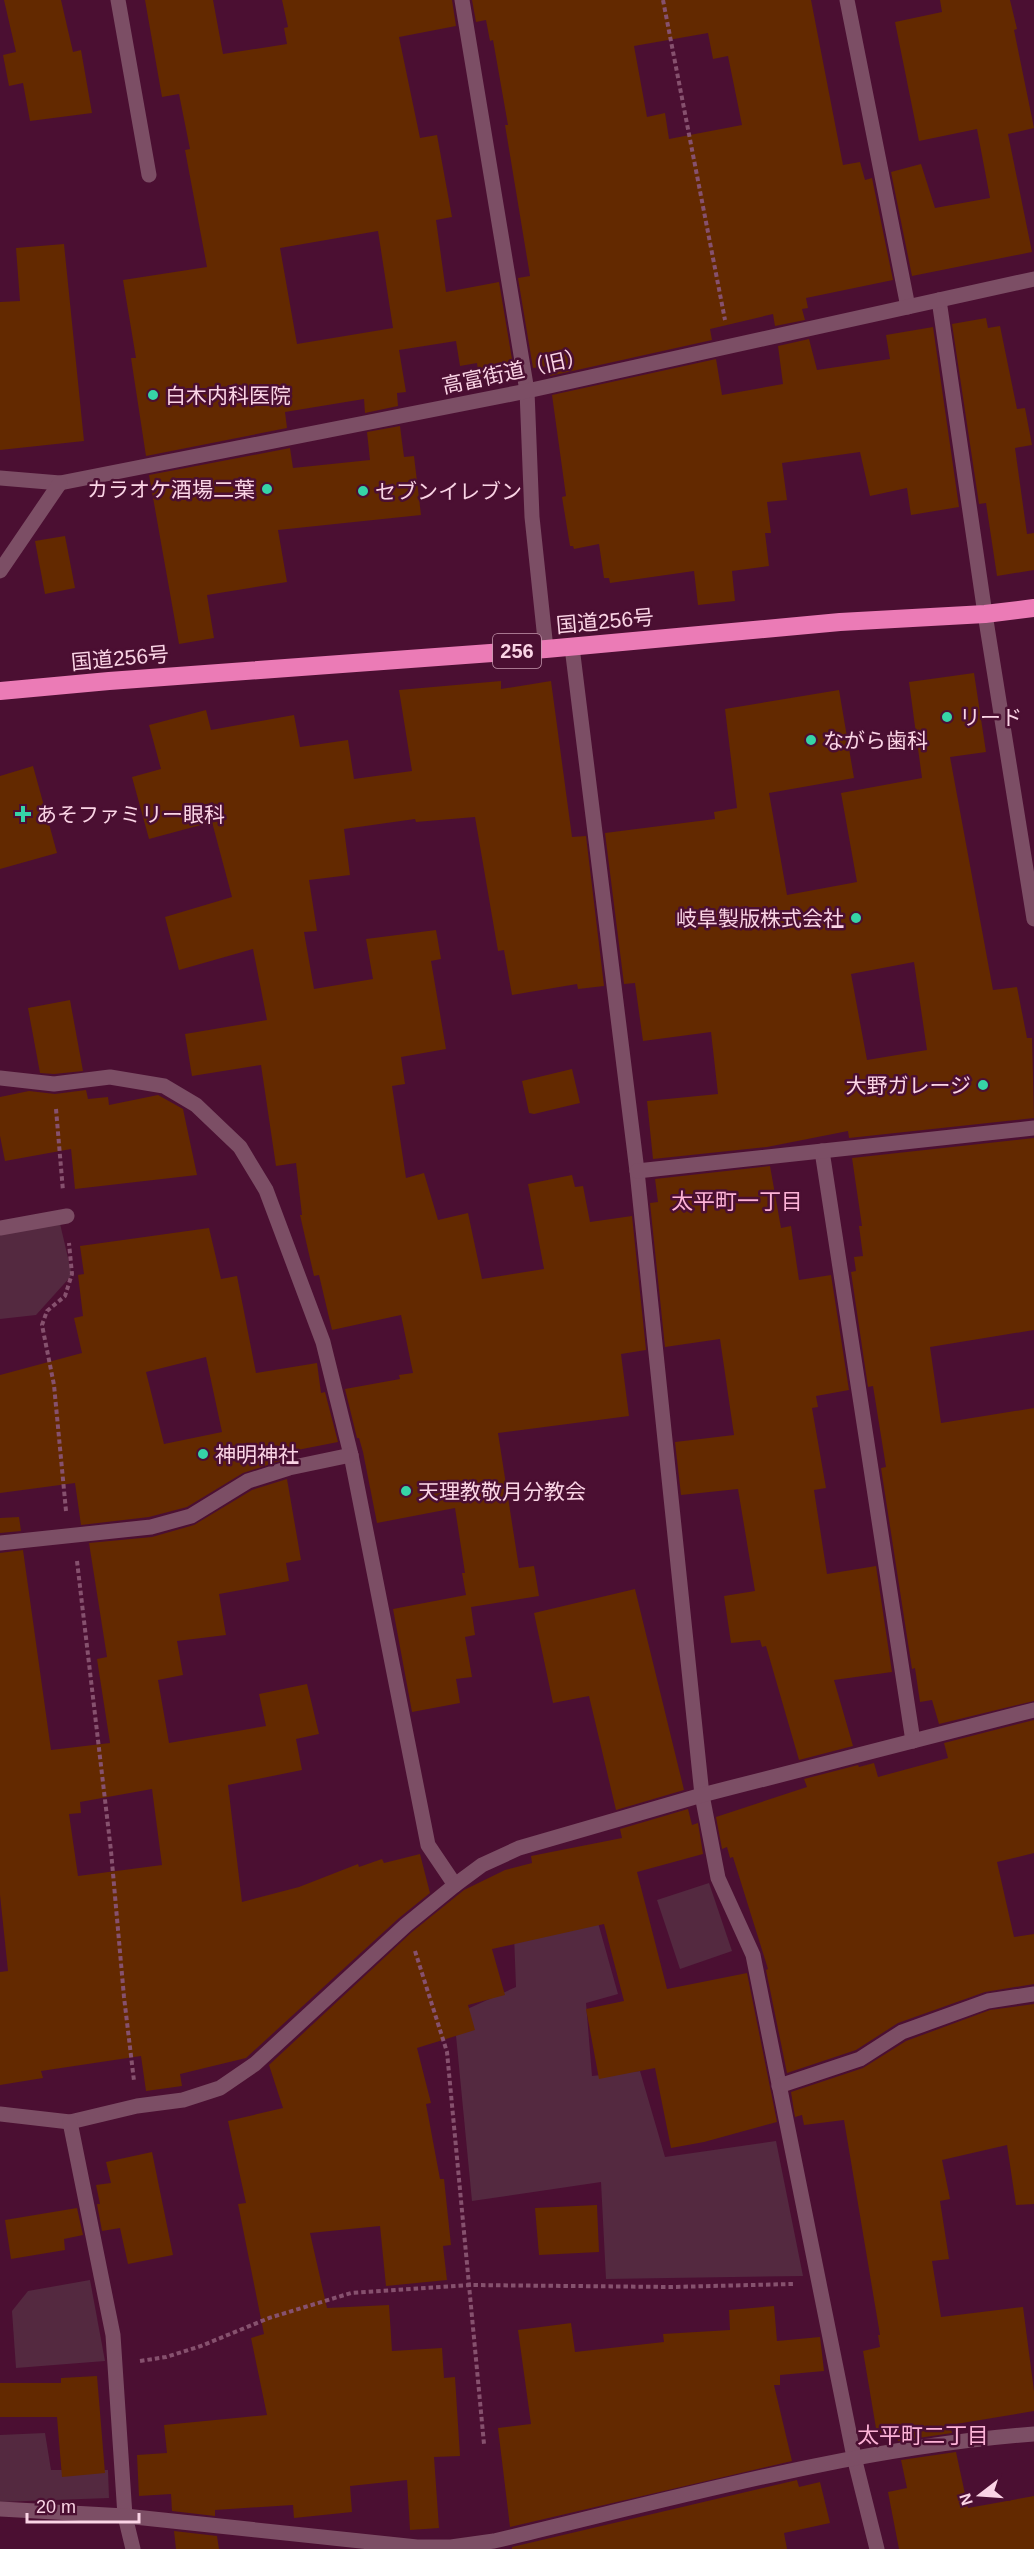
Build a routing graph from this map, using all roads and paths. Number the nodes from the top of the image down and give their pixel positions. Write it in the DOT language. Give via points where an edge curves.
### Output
graph roads {
  1 [pos="118,0"];
  2 [pos="462,0"];
  3 [pos="663,0"];
  4 [pos="848,0"];
  5 [pos="149,175"];
  6 [pos="1034,279"];
  7 [pos="939,300"];
  8 [pos="908,307"];
  9 [pos="730,346"];
  10 [pos="527,390"];
  11 [pos="0,477"];
  12 [pos="60,483"];
  13 [pos="0,570"];
  14 [pos="1034,608"];
  15 [pos="985,614"];
  16 [pos="572,647"];
  17 [pos="546,649"];
  18 [pos="0,691"];
  19 [pos="1034,919"];
  20 [pos="0,1078"];
  21 [pos="54,1084"];
  22 [pos="1034,1128"];
  23 [pos="822,1151"];
  24 [pos="637,1171"];
  25 [pos="67,1216"];
  26 [pos="0,1228"];
  27 [pos="351,1455"];
  28 [pos="68,1536"];
  29 [pos="0,1544"];
  30 [pos="1034,1710"];
  31 [pos="913,1740"];
  32 [pos="702,1795"];
  33 [pos="455,1885"];
  34 [pos="406,1925"];
  35 [pos="1034,1994"];
  36 [pos="779,2086"];
  37 [pos="137,2106"];
  38 [pos="0,2114"];
  39 [pos="70,2121"];
  40 [pos="819,2284"];
  41 [pos="470,2285"];
  42 [pos="116,2365"];
  43 [pos="1034,2434"];
  44 [pos="484,2444"];
  45 [pos="854,2457"];
  46 [pos="0,2509"];
  47 [pos="124,2516"];
  48 [pos="417,2548"];
  49 [pos="133,2549"];
  50 [pos="877,2549"];
  1 -- 5 [label="street"];
  2 -- 10 [label="street"];
  3 -- 9 [label="path"];
  4 -- 8 [label="street"];
  6 -- 7 [label="street, 高富街道（旧）"];
  7 -- 8 [label="street, 高富街道（旧）"];
  7 -- 15 [label="street"];
  8 -- 9 [label="street, 高富街道（旧）"];
  9 -- 10 [label="street, 高富街道（旧）"];
  10 -- 12 [label="street, 高富街道（旧）"];
  10 -- 17 [label="street" via="532,517"];
  11 -- 12 [label="street, 高富街道（旧）"];
  12 -- 13 [label="street"];
  14 -- 15 [label="highway, 国道256号 / 256"];
  15 -- 16 [label="highway, 国道256号 / 256" via="840,622"];
  15 -- 19 [label="street"];
  16 -- 17 [label="highway, 国道256号 / 256"];
  16 -- 24 [label="street"];
  17 -- 18 [label="highway, 国道256号 / 256"];
  20 -- 21 [label="street"];
  21 -- 25 [label="path" via="59,1167"];
  21 -- 27 [label="street" via="110,1077 164,1086 196,1105 240,1147 266,1190 323,1342"];
  22 -- 23 [label="street"];
  23 -- 24 [label="street"];
  23 -- 31 [label="street"];
  24 -- 32 [label="street"];
  25 -- 26 [label="street"];
  25 -- 28 [label="path" via="72,1274 65,1296 46,1311 42,1325 54,1385"];
  27 -- 28 [label="street" via="248,1481 191,1516 151,1527"];
  27 -- 33 [label="street" via="428,1845"];
  28 -- 29 [label="street"];
  28 -- 37 [label="path" via="77,1557"];
  30 -- 31 [label="street"];
  31 -- 32 [label="street"];
  32 -- 33 [label="street" via="519,1848 482,1864"];
  32 -- 36 [label="street" via="718,1878 753,1955"];
  33 -- 34 [label="street"];
  34 -- 37 [label="street" via="255,2064 220,2088 183,2100"];
  34 -- 41 [label="path" via="447,2052"];
  35 -- 36 [label="street" via="988,2001 902,2032 860,2059"];
  36 -- 40 [label="street"];
  37 -- 39 [label="street"];
  38 -- 39 [label="street"];
  39 -- 42 [label="street"];
  40 -- 41 [label="path"];
  40 -- 45 [label="street"];
  41 -- 42 [label="path" via="351,2293 269,2318 166,2358"];
  41 -- 44 [label="path"];
  42 -- 47 [label="street"];
  43 -- 45 [label="street" via="971,2439"];
  45 -- 48 [label="street" via="494,2541"];
  45 -- 50 [label="street"];
  46 -- 47 [label="street"];
  47 -- 48 [label="street"];
  47 -- 49 [label="street"];
}
